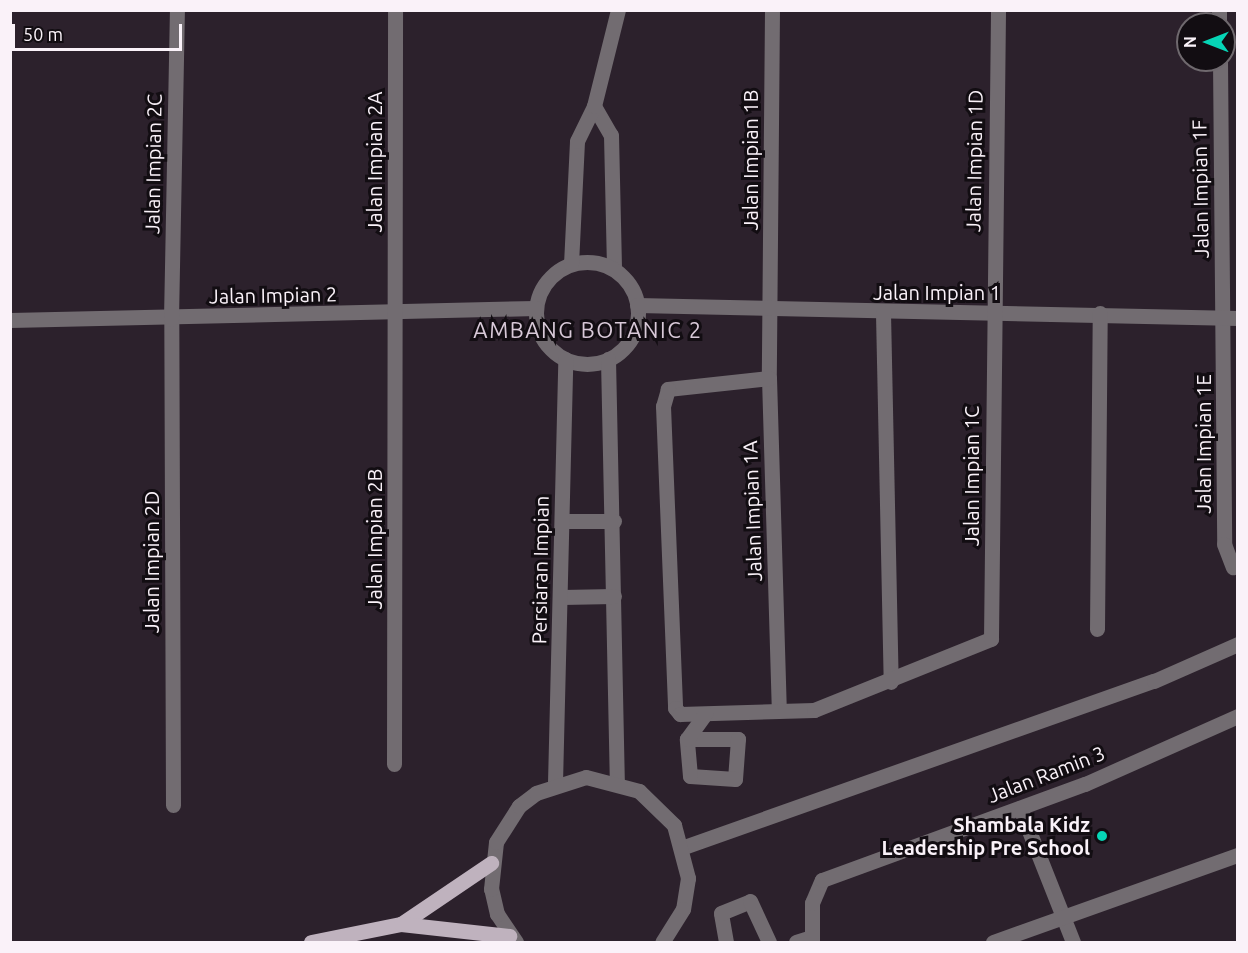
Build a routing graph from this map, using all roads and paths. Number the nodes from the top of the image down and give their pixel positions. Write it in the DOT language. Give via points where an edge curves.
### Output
graph roads {
  1 [pos="177,10"];
  2 [pos="394,10"];
  3 [pos="618,10"];
  4 [pos="772,10"];
  5 [pos="998,10"];
  6 [pos="1220,72"];
  7 [pos="594,106"];
  8 [pos="571,264"];
  9 [pos="614,269"];
  10 [pos="637,305"];
  11 [pos="536,308"];
  12 [pos="770,311"];
  13 [pos="883,313"];
  14 [pos="992,313"];
  15 [pos="1100,313"];
  16 [pos="395,314"];
  17 [pos="1230,318"];
  18 [pos="171,319"];
  19 [pos="10,320"];
  20 [pos="564,359"];
  21 [pos="608,359"];
  22 [pos="770,378"];
  23 [pos="563,521"];
  24 [pos="614,521"];
  25 [pos="1233,567"];
  26 [pos="614,596"];
  27 [pos="561,597"];
  28 [pos="1097,629"];
  29 [pos="1238,644"];
  30 [pos="891,682"];
  31 [pos="779,710"];
  32 [pos="705,714"];
  33 [pos="1238,716"];
  34 [pos="687,740"];
  35 [pos="394,764"];
  36 [pos="617,781"];
  37 [pos="555,783"];
  38 [pos="173,805"];
  39 [pos="1020,808"];
  40 [pos="684,847"];
  41 [pos="1238,855"];
  42 [pos="491,863"];
  43 [pos="1063,921"];
  44 [pos="401,924"];
  45 [pos="512,939"];
  46 [pos="812,940"];
  47 [pos="311,942"];
  48 [pos="662,942"];
  49 [pos="726,942"];
  50 [pos="769,942"];
  51 [pos="795,942"];
  52 [pos="993,942"];
  53 [pos="1073,942"];
  1 -- 18 [label="street, Jalan Impian 2C"];
  2 -- 16 [label="street, Jalan Impian 2A"];
  3 -- 7 [label="street"];
  4 -- 12 [label="street, Jalan Impian 1B"];
  5 -- 14 [label="street, Jalan Impian 1D"];
  6 -- 17 [label="street, Jalan Impian 1F"];
  7 -- 8 [label="street" via="577,141"];
  7 -- 9 [label="street" via="611,135"];
  8 -- 9 [label="street" via="585,261"];
  8 -- 11 [label="street" via="547,281"];
  9 -- 10 [label="street" via="633,291"];
  10 -- 12 [label="street, Jalan Impian 1"];
  10 -- 21 [label="street" via="628,343"];
  11 -- 16 [label="street, Jalan Impian 2"];
  11 -- 20 [label="street" via="546,343"];
  12 -- 13 [label="street, Jalan Impian 1"];
  12 -- 22 [label="street, Jalan Impian 1A"];
  13 -- 14 [label="street, Jalan Impian 1"];
  13 -- 30 [label="street"];
  14 -- 15 [label="street, Jalan Impian 1"];
  14 -- 30 [label="street, Jalan Impian 1C" via="991,639"];
  15 -- 17 [label="street, Jalan Impian 1"];
  15 -- 28 [label="street"];
  16 -- 18 [label="street, Jalan Impian 2"];
  16 -- 35 [label="street, Jalan Impian 2B"];
  17 -- 25 [label="street, Jalan Impian 1E" via="1224,544"];
  18 -- 19 [label="street, Jalan Impian 2"];
  18 -- 38 [label="street, Jalan Impian 2D"];
  20 -- 21 [label="street" via="586,364"];
  20 -- 23 [label="street, Persiaran Impian"];
  21 -- 24 [label="street"];
  22 -- 31 [label="street, Jalan Impian 1A"];
  22 -- 32 [label="street" via="668,389 663,406 675,708 680,714"];
  23 -- 24 [label="street"];
  23 -- 27 [label="street, Persiaran Impian"];
  24 -- 26 [label="street"];
  26 -- 27 [label="street"];
  26 -- 36 [label="street"];
  27 -- 37 [label="street, Persiaran Impian"];
  29 -- 40 [label="street" via="1154,681"];
  30 -- 31 [label="street" via="814,710"];
  31 -- 32 [label="street"];
  32 -- 34 [label="street"];
  33 -- 39 [label="street, Jalan Ramin 3"];
  36 -- 37 [label="street" via="586,777"];
  36 -- 40 [label="street" via="658,806"];
  37 -- 42 [label="street" via="519,806 496,842"];
  39 -- 43 [label="street"];
  39 -- 46 [label="street, Jalan Ramin 3" via="822,880 812,903"];
  40 -- 48 [label="street" via="688,878 683,909"];
  41 -- 43 [label="street"];
  42 -- 44 [label="main road"];
  42 -- 45 [label="street" via="495,905"];
  43 -- 52 [label="street"];
  43 -- 53 [label="street"];
  44 -- 45 [label="main road"];
  44 -- 47 [label="main road"];
  46 -- 51 [label="street"];
  49 -- 50 [label="street" via="721,913 750,902"];
}
